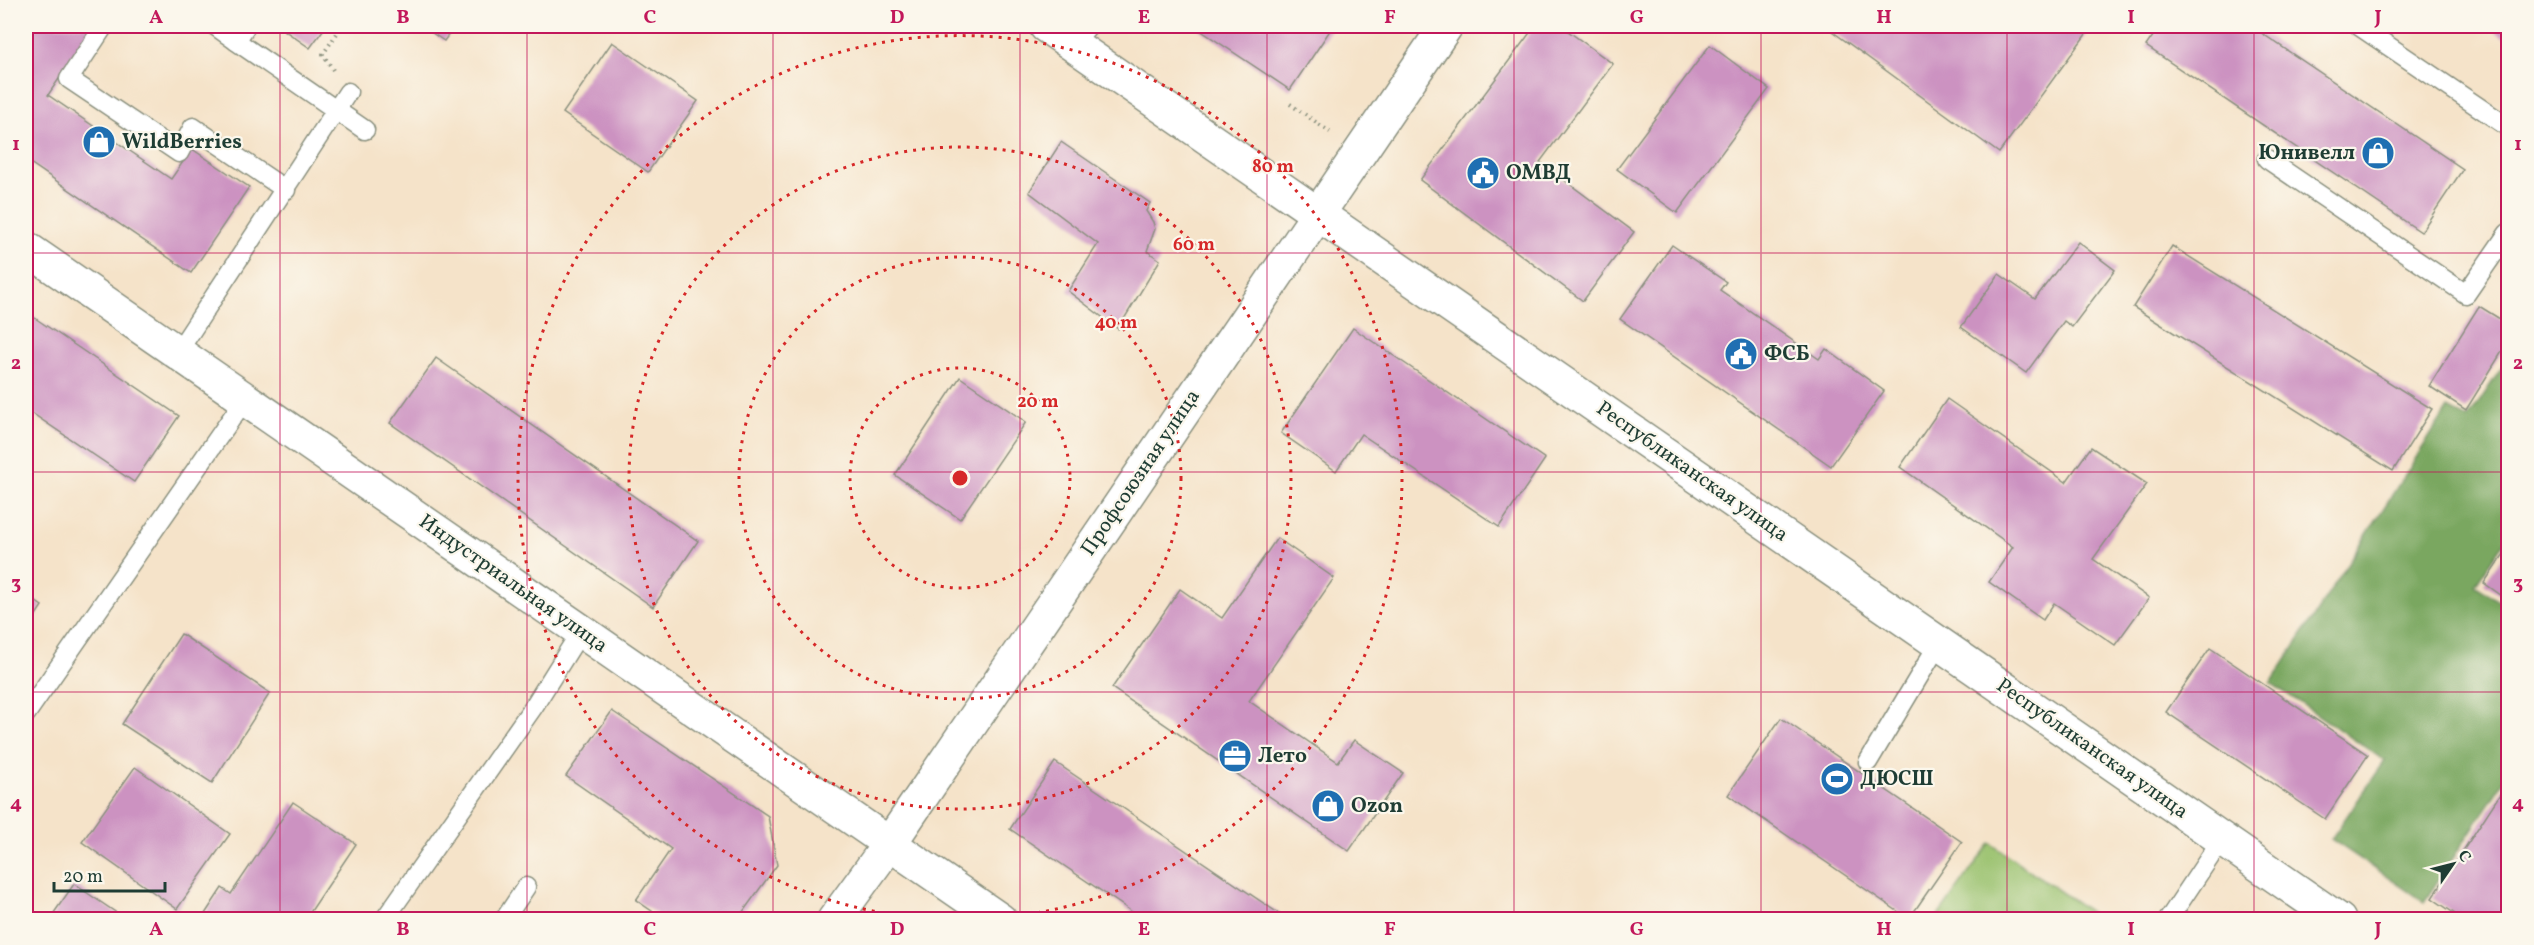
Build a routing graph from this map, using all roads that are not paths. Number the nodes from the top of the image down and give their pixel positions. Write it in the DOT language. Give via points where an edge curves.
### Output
graph roads {
  1 [pos="104,26"];
  2 [pos="215,26"];
  3 [pos="246,26"];
  4 [pos="1046,26"];
  5 [pos="1446,26"];
  6 [pos="2359,26"];
  7 [pos="1081,35"];
  8 [pos="236,41"];
  9 [pos="348,92"];
  10 [pos="336,111"];
  11 [pos="2508,127"];
  12 [pos="365,130"];
  13 [pos="2267,159"];
  14 [pos="286,190"];
  15 [pos="1317,213"];
  16 [pos="2508,233"];
  17 [pos="26,248"];
  18 [pos="177,353"];
  19 [pos="245,399"];
  20 [pos="581,631"];
  21 [pos="1939,643"];
  22 [pos="26,714"];
  23 [pos="1868,762"];
  24 [pos="2222,839"];
  25 [pos="890,843"];
  26 [pos="526,887"];
  27 [pos="384,920"];
  28 [pos="504,920"];
  29 [pos="834,920"];
  30 [pos="1000,920"];
  31 [pos="2168,920"];
  32 [pos="2338,920"];
  1 -- 14 [label="lane" via="69,79 179,153 194,127"];
  2 -- 8 [label="lane"];
  3 -- 8 [label="lane"];
  4 -- 7 [label="street, Республиканская улица"];
  5 -- 15 [label="street, Профсоюзная улица"];
  6 -- 11 [label="lane"];
  7 -- 15 [label="street, Республиканская улица"];
  8 -- 10 [label="lane"];
  9 -- 10 [label="lane"];
  10 -- 12 [label="lane"];
  10 -- 14 [label="lane"];
  13 -- 16 [label="lane" via="2466,294"];
  14 -- 18 [label="lane"];
  15 -- 21 [label="street, Республиканская улица"];
  15 -- 25 [label="street, Профсоюзная улица"];
  17 -- 18 [label="street, Индустриальная улица"];
  18 -- 19 [label="street, Индустриальная улица"];
  19 -- 20 [label="street, Индустриальная улица"];
  19 -- 22 [label="lane"];
  20 -- 25 [label="street, Индустриальная улица"];
  20 -- 27 [label="lane" via="534,706"];
  21 -- 23 [label="lane"];
  21 -- 24 [label="street, Республиканская улица"];
  24 -- 31 [label="lane"];
  24 -- 32 [label="street, Республиканская улица"];
  25 -- 29 [label="street, Профсоюзная улица"];
  25 -- 30 [label="street, Индустриальная улица"];
  26 -- 28 [label="lane"];
}
